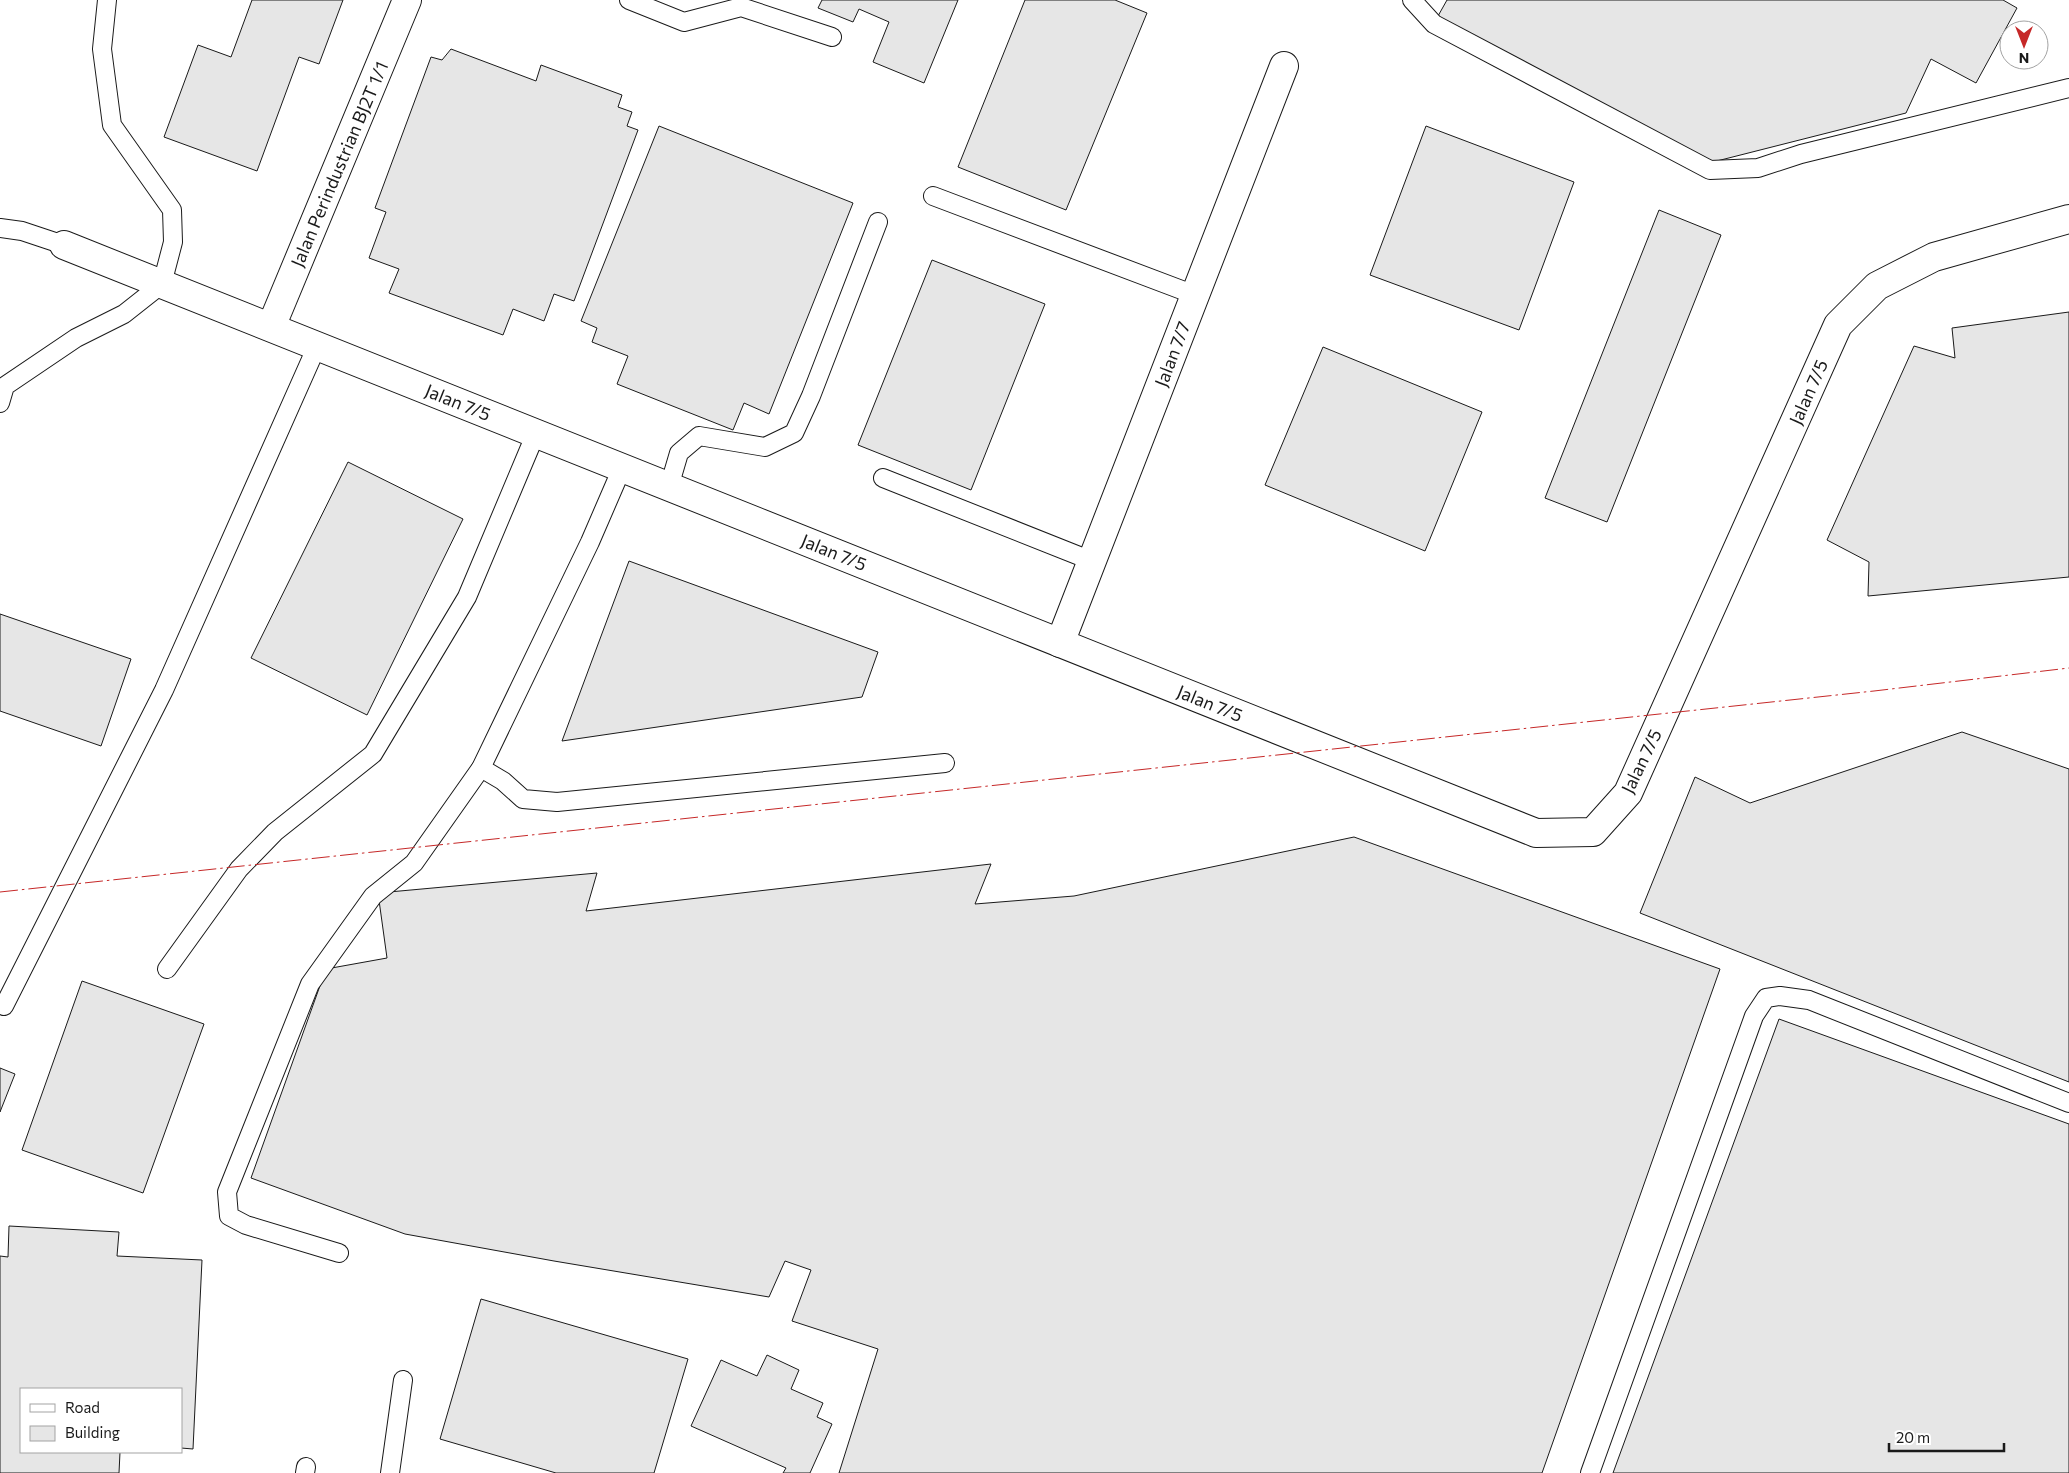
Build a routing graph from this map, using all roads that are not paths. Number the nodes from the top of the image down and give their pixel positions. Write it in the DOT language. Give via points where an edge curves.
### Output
graph roads {
  1 [pos="107,0"];
  2 [pos="407,0"];
  3 [pos="628,0"];
  4 [pos="1412,0"];
  5 [pos="832,37"];
  6 [pos="1284,66"];
  7 [pos="2069,88"];
  8 [pos="933,196"];
  9 [pos="2069,219"];
  10 [pos="878,222"];
  11 [pos="0,228"];
  12 [pos="64,245"];
  13 [pos="162,284"];
  14 [pos="1195,295"];
  15 [pos="271,327"];
  16 [pos="317,346"];
  17 [pos="0,404"];
  18 [pos="536,433"];
  19 [pos="622,468"];
  20 [pos="883,478"];
  21 [pos="669,486"];
  22 [pos="1092,561"];
  23 [pos="1060,643"];
  24 [pos="945,763"];
  25 [pos="481,768"];
  26 [pos="167,969"];
  27 [pos="4,1006"];
  28 [pos="2069,1103"];
  29 [pos="339,1253"];
  30 [pos="403,1380"];
  31 [pos="390,1473"];
  32 [pos="1590,1473"];
  1 -- 13 [label="lane" via="102,49 112,125 172,210 173,242"];
  2 -- 15 [label="street, Jalan Perindustrian BJ2T 1/1"];
  3 -- 5 [label="lane" via="684,22 741,7"];
  4 -- 7 [label="lane" via="1434,24 1710,170 1758,168 1801,154"];
  6 -- 14 [label="street, Jalan 7/7"];
  8 -- 14 [label="lane"];
  9 -- 23 [label="street, Jalan 7/5" via="1934,257 1877,286 1838,325 1628,793 1593,832 1536,833"];
  10 -- 21 [label="lane" via="794,433 765,447 699,436 679,453"];
  11 -- 12 [label="lane" via="22,231"];
  12 -- 13 [label="street, Jalan 7/5"];
  13 -- 15 [label="street, Jalan 7/5"];
  13 -- 17 [label="lane" via="124,314 76,338 5,386"];
  14 -- 22 [label="street, Jalan 7/7"];
  15 -- 16 [label="street, Jalan 7/5"];
  16 -- 18 [label="street, Jalan 7/5"];
  16 -- 27 [label="lane" via="164,690"];
  18 -- 19 [label="street, Jalan 7/5"];
  18 -- 26 [label="lane" via="467,597 373,754 275,832 239,869"];
  19 -- 21 [label="street, Jalan 7/5"];
  19 -- 25 [label="lane" via="590,542"];
  20 -- 22 [label="lane"];
  21 -- 23 [label="street, Jalan 7/5"];
  22 -- 23 [label="street, Jalan 7/7"];
  24 -- 25 [label="lane" via="557,802 523,799 503,781"];
  25 -- 29 [label="lane" via="414,863 373,896 310,984 227,1192 229,1216 246,1225"];
  28 -- 32 [label="lane" via="1809,1000 1780,996 1766,998 1754,1016"];
  30 -- 31 [label="lane"];
}
